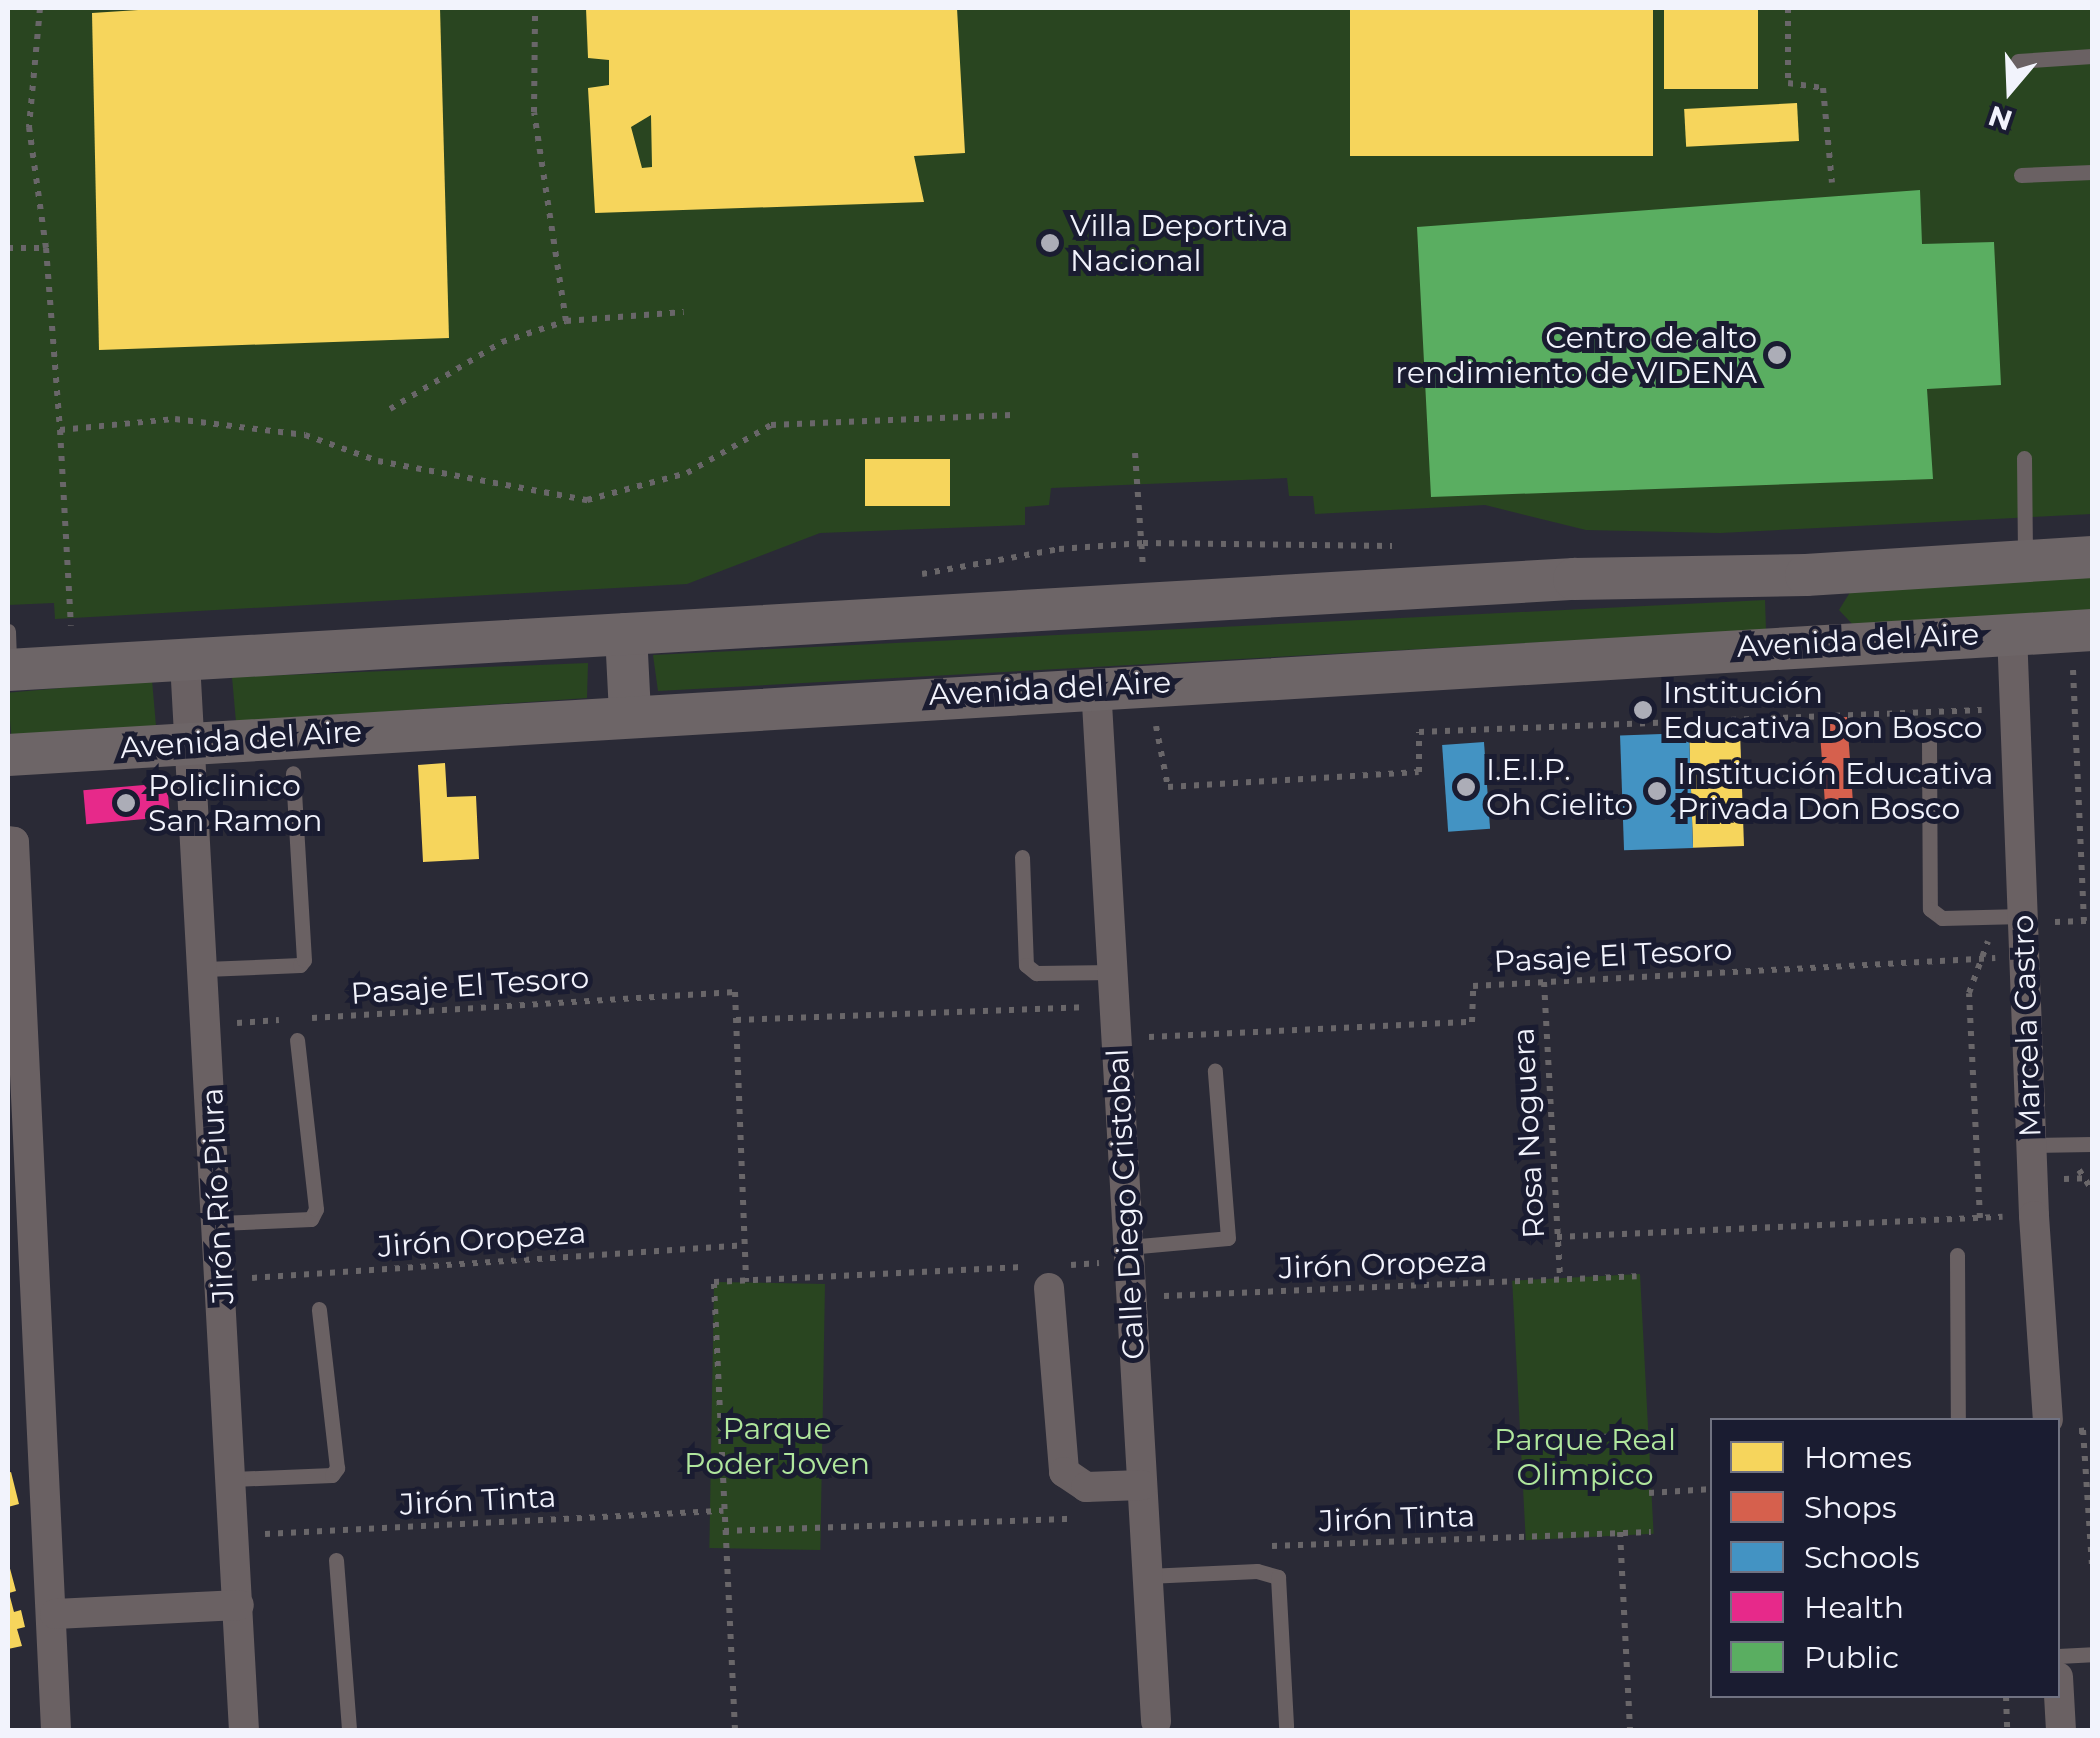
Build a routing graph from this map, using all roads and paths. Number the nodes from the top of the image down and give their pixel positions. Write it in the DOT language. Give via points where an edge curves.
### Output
graph roads {
  1 [pos="40,8"];
  2 [pos="535,8"];
  3 [pos="1788,8"];
  4 [pos="2092,56"];
  5 [pos="2018,61"];
  6 [pos="2092,172"];
  7 [pos="2021,176"];
  8 [pos="1832,183"];
  9 [pos="8,248"];
  10 [pos="46,248"];
  11 [pos="684,312"];
  12 [pos="566,321"];
  13 [pos="390,409"];
  14 [pos="1012,415"];
  15 [pos="60,430"];
  16 [pos="1135,453"];
  17 [pos="2024,458"];
  18 [pos="2092,557"];
  19 [pos="2025,561"];
  20 [pos="1806,574"];
  21 [pos="1143,607"];
  22 [pos="71,626"];
  23 [pos="2012,632"];
  24 [pos="626,634"];
  25 [pos="1812,643"];
  26 [pos="2082,644"];
  27 [pos="8,657"];
  28 [pos="185,662"];
  29 [pos="2012,682"];
  30 [pos="1146,683"];
  31 [pos="1096,686"];
  32 [pos="1982,711"];
  33 [pos="630,714"];
  34 [pos="1982,730"];
  35 [pos="1930,740"];
  36 [pos="193,743"];
  37 [pos="8,755"];
  38 [pos="293,773"];
  39 [pos="8,841"];
  40 [pos="1022,857"];
  41 [pos="2009,917"];
  42 [pos="2084,921"];
  43 [pos="2058,922"];
  44 [pos="2058,940"];
  45 [pos="2026,956"];
  46 [pos="1982,958"];
  47 [pos="206,969"];
  48 [pos="1113,972"];
  49 [pos="1544,982"];
  50 [pos="1115,1006"];
  51 [pos="306,1019"];
  52 [pos="286,1020"];
  53 [pos="736,1020"];
  54 [pos="208,1025"];
  55 [pos="1116,1038"];
  56 [pos="297,1040"];
  57 [pos="1215,1071"];
  58 [pos="2067,1144"];
  59 [pos="2092,1144"];
  60 [pos="2032,1145"];
  61 [pos="2092,1190"];
  62 [pos="2034,1216"];
  63 [pos="1980,1218"];
  64 [pos="219,1223"];
  65 [pos="1557,1237"];
  66 [pos="744,1245"];
  67 [pos="1129,1254"];
  68 [pos="1957,1255"];
  69 [pos="1045,1273"];
  70 [pos="1637,1276"];
  71 [pos="222,1280"];
  72 [pos="1560,1280"];
  73 [pos="746,1282"];
  74 [pos="1131,1297"];
  75 [pos="319,1309"];
  76 [pos="1958,1418"];
  77 [pos="2048,1418"];
  78 [pos="2082,1430"];
  79 [pos="1646,1434"];
  80 [pos="1602,1437"];
  81 [pos="233,1479"];
  82 [pos="1142,1484"];
  83 [pos="1710,1490"];
  84 [pos="1649,1492"];
  85 [pos="723,1511"];
  86 [pos="1084,1519"];
  87 [pos="724,1530"];
  88 [pos="1620,1532"];
  89 [pos="1650,1532"];
  90 [pos="236,1535"];
  91 [pos="1264,1547"];
  92 [pos="336,1560"];
  93 [pos="2092,1564"];
  94 [pos="1147,1576"];
  95 [pos="239,1605"];
  96 [pos="55,1614"];
  97 [pos="2092,1654"];
  98 [pos="2060,1656"];
  99 [pos="2006,1698"];
  100 [pos="2059,1698"];
  101 [pos="1156,1721"];
  102 [pos="1286,1727"];
  103 [pos="56,1730"];
  104 [pos="244,1730"];
  105 [pos="349,1730"];
  106 [pos="735,1730"];
  107 [pos="1630,1730"];
  108 [pos="2008,1730"];
  109 [pos="2060,1730"];
  1 -- 10 [label="path" via="29,127"];
  2 -- 12 [label="path" via="534,112"];
  3 -- 8 [label="path" via="1788,83 1823,88"];
  4 -- 5 [label="lane"];
  6 -- 7 [label="lane"];
  9 -- 10 [label="path"];
  10 -- 15 [label="path"];
  11 -- 12 [label="path"];
  12 -- 13 [label="path" via="502,342"];
  14 -- 15 [label="path" via="771,424 687,473 587,500 378,461 305,434 175,419"];
  15 -- 22 [label="path"];
  16 -- 21 [label="path"];
  17 -- 19 [label="lane"];
  18 -- 19 [label="main road"];
  19 -- 20 [label="main road"];
  20 -- 21 [label="main road" via="1574,579"];
  20 -- 25 [label="main road"];
  21 -- 24 [label="main road"];
  23 -- 25 [label="main road, Avenida del Aire"];
  23 -- 26 [label="main road, Avenida del Aire"];
  23 -- 29 [label="street, Marcela Castro"];
  24 -- 28 [label="main road"];
  24 -- 33 [label="main road"];
  25 -- 30 [label="main road, Avenida del Aire"];
  26 -- 42 [label="path"];
  27 -- 28 [label="main road"];
  28 -- 36 [label="street, Jirón Río Piura"];
  29 -- 32 [label="path"];
  29 -- 41 [label="street, Marcela Castro"];
  30 -- 31 [label="main road, Avenida del Aire"];
  30 -- 32 [label="path" via="1168,787 1419,772 1419,732"];
  31 -- 33 [label="main road, Avenida del Aire"];
  31 -- 48 [label="street, Calle Diego Cristobal"];
  32 -- 34 [label="path"];
  33 -- 36 [label="main road, Avenida del Aire"];
  35 -- 41 [label="lane" via="1930,908 1942,918"];
  36 -- 37 [label="main road, Avenida del Aire"];
  36 -- 47 [label="street, Jirón Río Piura"];
  38 -- 47 [label="lane" via="304,960 300,966"];
  39 -- 96 [label="street" via="14,842"];
  40 -- 48 [label="lane" via="1026,965 1036,973"];
  41 -- 45 [label="street, Marcela Castro"];
  41 -- 46 [label="path"];
  43 -- 44 [label="path"];
  45 -- 46 [label="path, Pasaje El Tesoro"];
  45 -- 60 [label="street, Marcela Castro"];
  46 -- 49 [label="path, Pasaje El Tesoro"];
  46 -- 63 [label="path" via="1969,992"];
  47 -- 54 [label="street, Jirón Río Piura"];
  48 -- 50 [label="street, Calle Diego Cristobal"];
  49 -- 55 [label="path, Pasaje El Tesoro" via="1473,986 1472,1022"];
  49 -- 65 [label="path, Rosa Noguera"];
  50 -- 53 [label="path"];
  50 -- 55 [label="street, Calle Diego Cristobal"];
  51 -- 53 [label="path, Pasaje El Tesoro" via="734,992"];
  52 -- 54 [label="path"];
  53 -- 66 [label="path"];
  54 -- 64 [label="street, Jirón Río Piura"];
  55 -- 67 [label="street, Calle Diego Cristobal"];
  56 -- 64 [label="lane" via="316,1209 311,1219"];
  57 -- 67 [label="lane" via="1228,1238"];
  58 -- 59 [label="lane"];
  58 -- 60 [label="lane"];
  58 -- 61 [label="path"];
  60 -- 62 [label="street, Marcela Castro"];
  62 -- 63 [label="path"];
  62 -- 77 [label="street, Marcela Castro"];
  63 -- 65 [label="path"];
  64 -- 71 [label="street, Jirón Río Piura"];
  65 -- 72 [label="path, Rosa Noguera"];
  66 -- 71 [label="path, Jirón Oropeza"];
  66 -- 73 [label="path"];
  67 -- 69 [label="path"];
  67 -- 74 [label="street, Calle Diego Cristobal"];
  68 -- 76 [label="lane"];
  69 -- 73 [label="path"];
  69 -- 82 [label="street" via="1064,1472 1086,1487"];
  70 -- 72 [label="path, Jirón Oropeza"];
  71 -- 81 [label="street, Jirón Río Piura"];
  72 -- 74 [label="path, Jirón Oropeza"];
  73 -- 85 [label="path" via="714,1282"];
  74 -- 82 [label="street, Calle Diego Cristobal"];
  75 -- 81 [label="lane" via="338,1468 332,1475"];
  78 -- 93 [label="path"];
  79 -- 80 [label="path"];
  81 -- 90 [label="street, Jirón Río Piura"];
  82 -- 94 [label="street, Calle Diego Cristobal"];
  83 -- 84 [label="path"];
  85 -- 87 [label="path"];
  85 -- 90 [label="path, Jirón Tinta"];
  86 -- 87 [label="path"];
  87 -- 106 [label="path"];
  88 -- 89 [label="path, Jirón Tinta"];
  88 -- 91 [label="path, Jirón Tinta"];
  88 -- 107 [label="path"];
  90 -- 95 [label="street, Jirón Río Piura"];
  92 -- 105 [label="lane"];
  94 -- 101 [label="street, Calle Diego Cristobal"];
  94 -- 102 [label="lane" via="1258,1571 1278,1577"];
  95 -- 96 [label="street"];
  95 -- 104 [label="street, Jirón Río Piura"];
  96 -- 103 [label="street"];
  97 -- 98 [label="lane"];
  99 -- 108 [label="path"];
  100 -- 109 [label="street"];
}
